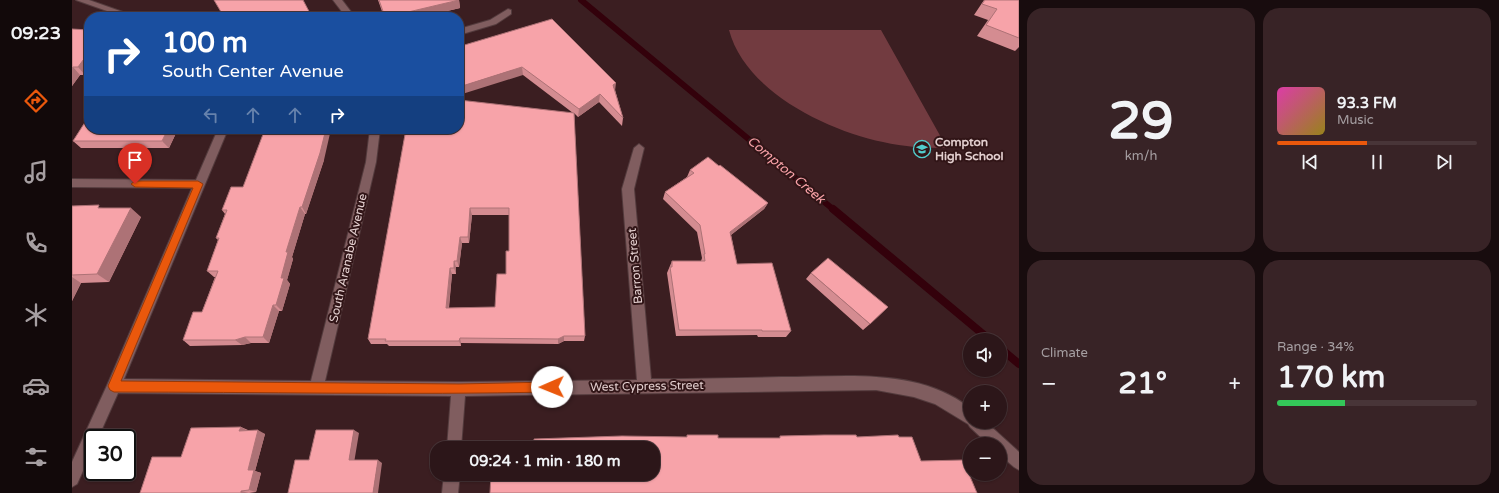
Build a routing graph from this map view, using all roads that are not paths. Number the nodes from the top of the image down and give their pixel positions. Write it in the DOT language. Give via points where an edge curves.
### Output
graph roads {
  1 [pos="80,0"];
  2 [pos="337,0"];
  3 [pos="117,12"];
  4 [pos="347,12"];
  5 [pos="508,12"];
  6 [pos="464,31"];
  7 [pos="221,134"];
  8 [pos="374,134"];
  9 [pos="639,148"];
  10 [pos="72,183"];
  11 [pos="198,184"];
  12 [pos="114,386"];
  13 [pos="317,386"];
  14 [pos="646,386"];
  15 [pos="459,389"];
  16 [pos="963,412"];
  17 [pos="983,429"];
  18 [pos="992,437"];
  19 [pos="455,441"];
  20 [pos="1007,451"];
  21 [pos="1019,462"];
  22 [pos="72,479"];
  23 [pos="451,481"];
  24 [pos="450,493"];
  1 -- 3 [label="street"];
  2 -- 4 [label="street"];
  5 -- 6 [label="street" via="493,22"];
  7 -- 11 [label="street"];
  8 -- 13 [label="street, South Aranabe Avenue" via="371,162"];
  9 -- 14 [label="street, Barron Street" via="628,188"];
  10 -- 11 [label="street"];
  11 -- 12 [label="street"];
  12 -- 13 [label="street, West Cypress Street"];
  12 -- 22 [label="street"];
  13 -- 15 [label="street, West Cypress Street"];
  14 -- 15 [label="street, West Cypress Street"];
  14 -- 16 [label="street, West Cypress Street" via="876,383 938,396"];
  15 -- 19 [label="street"];
  17 -- 18 [label="street"];
  20 -- 21 [label="street"];
  23 -- 24 [label="street"];
}
